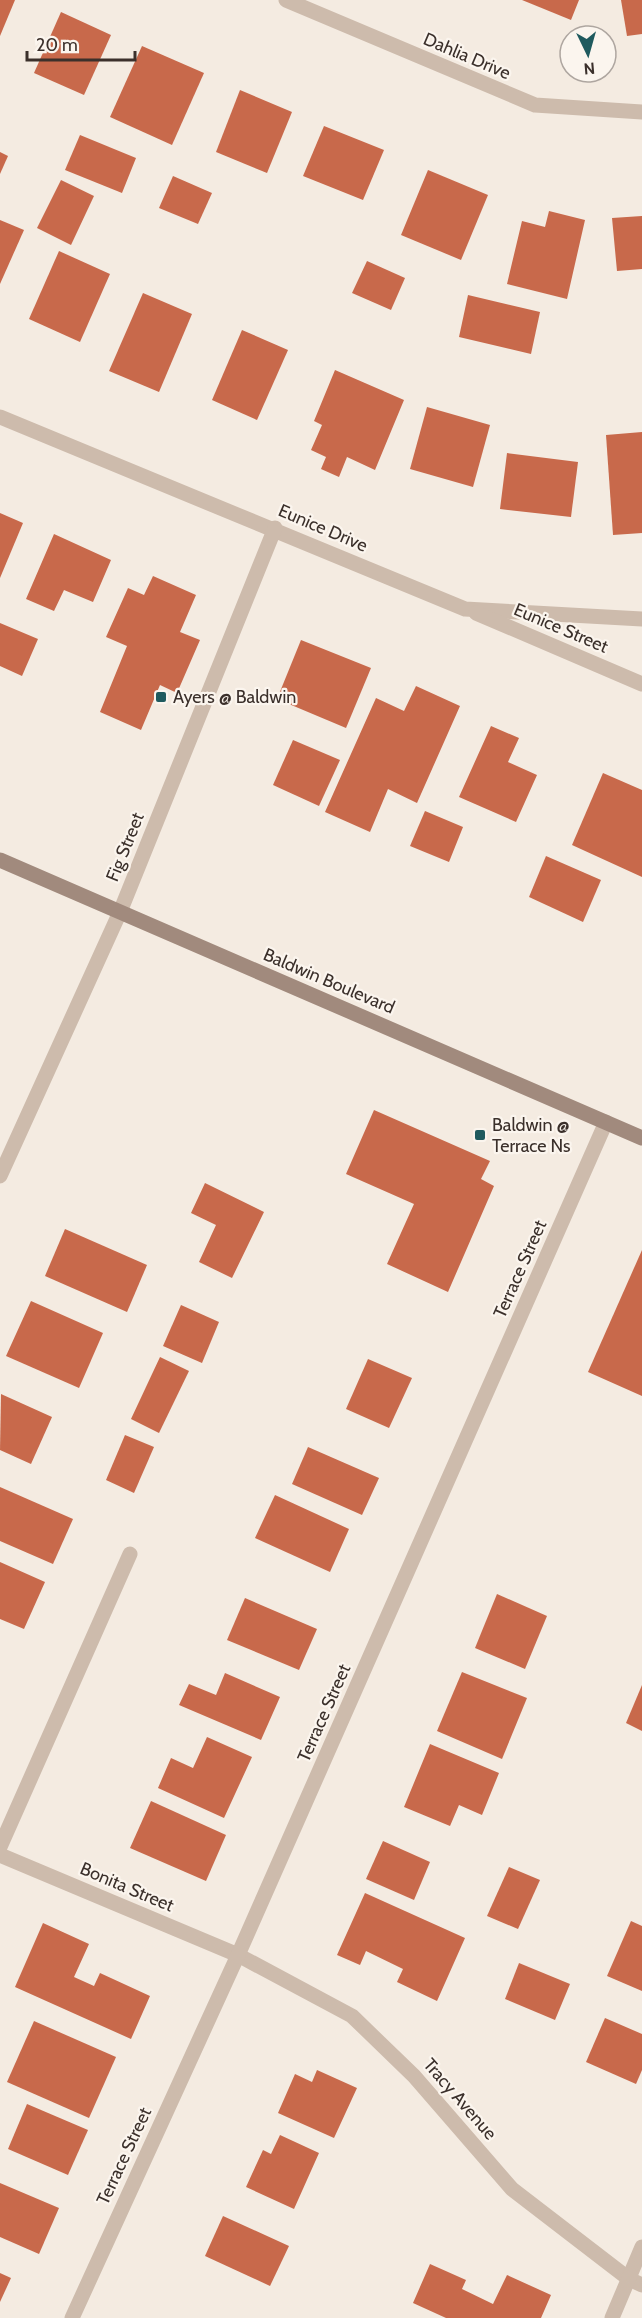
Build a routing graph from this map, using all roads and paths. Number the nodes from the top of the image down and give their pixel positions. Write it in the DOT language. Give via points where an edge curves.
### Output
graph roads {
  1 [pos="286,0"];
  2 [pos="642,112"];
  3 [pos="0,417"];
  4 [pos="274,528"];
  5 [pos="465,609"];
  6 [pos="642,620"];
  7 [pos="642,684"];
  8 [pos="0,860"];
  9 [pos="120,912"];
  10 [pos="606,1122"];
  11 [pos="642,1138"];
  12 [pos="0,1176"];
  13 [pos="130,1554"];
  14 [pos="0,1847"];
  15 [pos="0,1855"];
  16 [pos="238,1954"];
  17 [pos="642,2247"];
  18 [pos="635,2282"];
  19 [pos="72,2318"];
  20 [pos="612,2318"];
  1 -- 2 [label="street, Dahlia Drive" via="535,105"];
  3 -- 4 [label="street, Eunice Drive"];
  4 -- 5 [label="street, Eunice Drive"];
  4 -- 9 [label="street, Fig Street"];
  5 -- 6 [label="street, Eunice Drive"];
  5 -- 7 [label="street, Eunice Street"];
  8 -- 9 [label="main road, Baldwin Boulevard"];
  9 -- 10 [label="main road, Baldwin Boulevard"];
  9 -- 12 [label="street, Fig Street"];
  10 -- 11 [label="main road, Baldwin Boulevard"];
  10 -- 16 [label="street, Terrace Street"];
  13 -- 14 [label="street"];
  15 -- 16 [label="street, Bonita Street"];
  16 -- 18 [label="street, Tracy Avenue" via="352,2016 414,2076 512,2189"];
  16 -- 19 [label="street, Terrace Street"];
  17 -- 18 [label="street"];
  18 -- 20 [label="street"];
}
